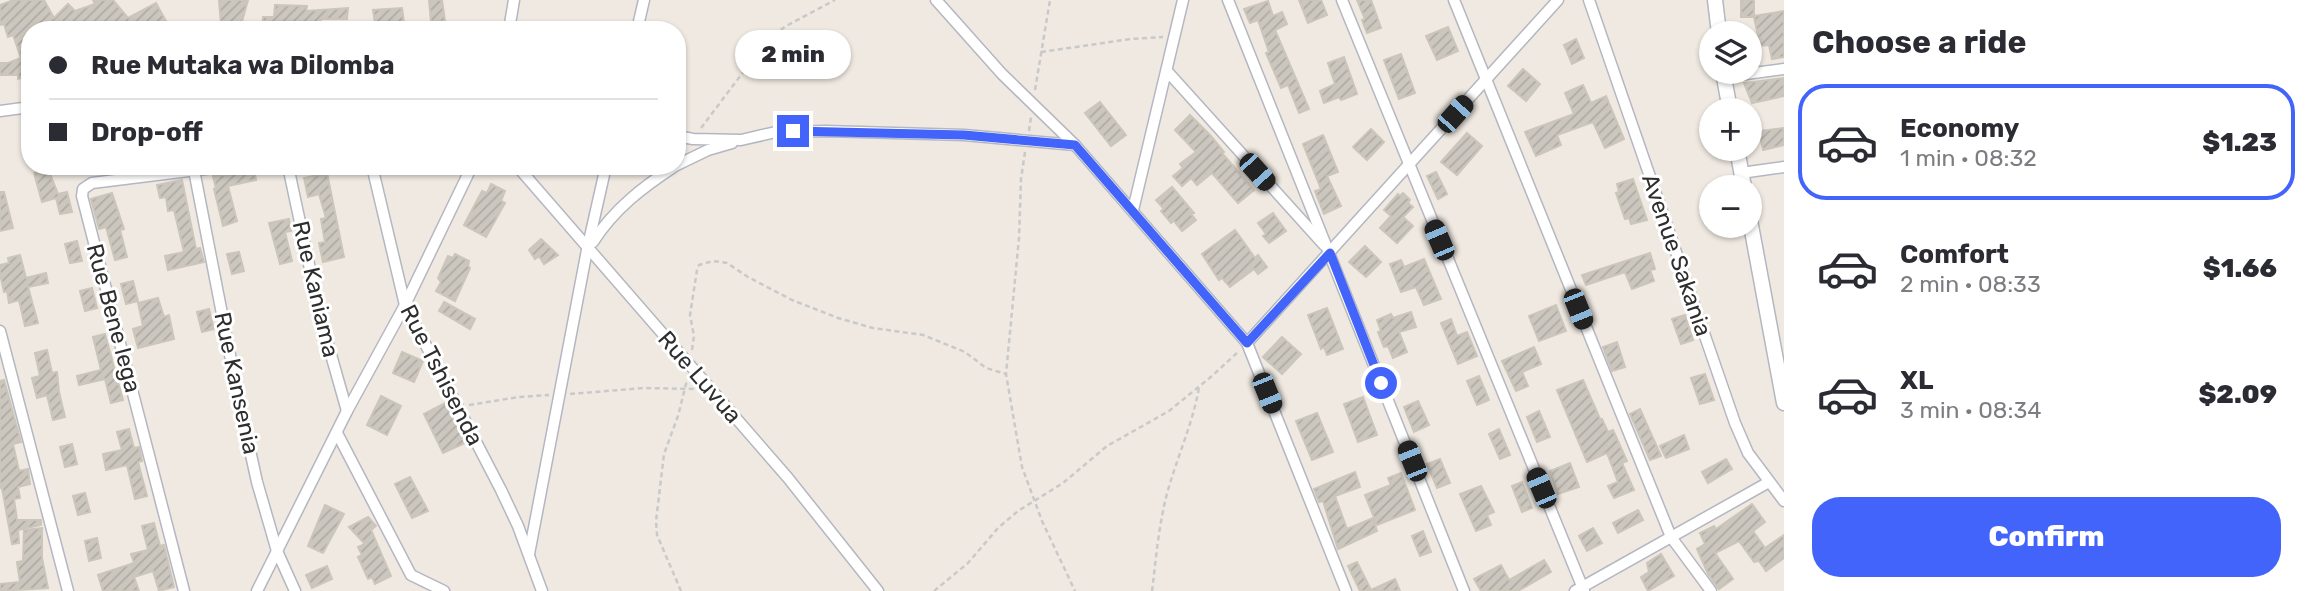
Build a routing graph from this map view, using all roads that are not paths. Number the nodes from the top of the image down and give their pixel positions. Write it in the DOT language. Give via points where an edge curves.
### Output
graph roads {
  1 [pos="514,0"];
  2 [pos="644,0"];
  3 [pos="936,0"];
  4 [pos="1183,0"];
  5 [pos="1228,0"];
  6 [pos="1342,0"];
  7 [pos="1454,0"];
  8 [pos="1558,0"];
  9 [pos="1588,0"];
  10 [pos="1715,0"];
  11 [pos="510,21"];
  12 [pos="639,21"];
  13 [pos="1718,21"];
  14 [pos="1784,69"];
  15 [pos="1167,71"];
  16 [pos="1762,71"];
  17 [pos="1486,80"];
  18 [pos="21,108"];
  19 [pos="0,111"];
  20 [pos="686,138"];
  21 [pos="741,140"];
  22 [pos="1075,145"];
  23 [pos="686,160"];
  24 [pos="1409,165"];
  25 [pos="1784,167"];
  26 [pos="155,175"];
  27 [pos="195,175"];
  28 [pos="290,175"];
  29 [pos="374,175"];
  30 [pos="468,175"];
  31 [pos="524,175"];
  32 [pos="604,175"];
  33 [pos="662,175"];
  34 [pos="1759,175"];
  35 [pos="1133,210"];
  36 [pos="1753,238"];
  37 [pos="587,250"];
  38 [pos="1330,253"];
  39 [pos="405,305"];
  40 [pos="0,331"];
  41 [pos="1247,343"];
  42 [pos="1784,403"];
  43 [pos="347,411"];
  44 [pos="337,433"];
  45 [pos="1769,482"];
  46 [pos="1784,501"];
  47 [pos="1671,537"];
  48 [pos="277,551"];
  49 [pos="529,556"];
  50 [pos="1580,590"];
  51 [pos="68,591"];
  52 [pos="184,591"];
  53 [pos="257,591"];
  54 [pos="295,591"];
  55 [pos="444,591"];
  56 [pos="542,591"];
  57 [pos="878,591"];
  58 [pos="1346,591"];
  59 [pos="1464,591"];
  60 [pos="1711,591"];
  1 -- 11 [label="street"];
  2 -- 12 [label="street"];
  3 -- 22 [label="street"];
  4 -- 15 [label="street"];
  5 -- 38 [label="street"];
  6 -- 24 [label="street"];
  7 -- 17 [label="street"];
  8 -- 17 [label="street"];
  9 -- 45 [label="street, Avenue Sakania" via="1735,423 1748,453"];
  10 -- 13 [label="street"];
  14 -- 16 [label="street"];
  15 -- 35 [label="street"];
  15 -- 38 [label="street"];
  17 -- 24 [label="street"];
  17 -- 47 [label="street"];
  18 -- 19 [label="street"];
  20 -- 21 [label="street"];
  21 -- 22 [label="street" via="776,132 826,131 954,134"];
  21 -- 23 [label="street"];
  22 -- 35 [label="street"];
  24 -- 38 [label="street"];
  24 -- 50 [label="street"];
  25 -- 34 [label="street"];
  26 -- 52 [label="street, Rue Bene lega" via="92,183 83,188 82,196"];
  27 -- 48 [label="street, Rue Kansenia" via="257,482"];
  28 -- 43 [label="street, Rue Kaniama" via="320,316"];
  29 -- 39 [label="street, Rue Tshisenda"];
  30 -- 39 [label="street"];
  31 -- 37 [label="street, Rue Luvua"];
  32 -- 37 [label="street"];
  33 -- 37 [label="street" via="615,212"];
  35 -- 41 [label="street"];
  36 -- 42 [label="street"];
  37 -- 49 [label="street"];
  37 -- 57 [label="street, Rue Luvua" via="788,478"];
  38 -- 41 [label="street"];
  38 -- 59 [label="street"];
  39 -- 43 [label="street"];
  39 -- 49 [label="street, Rue Tshisenda"];
  40 -- 51 [label="street"];
  41 -- 58 [label="street"];
  43 -- 44 [label="street"];
  44 -- 48 [label="street"];
  44 -- 55 [label="street" via="411,575"];
  45 -- 46 [label="street, Avenue Sakania"];
  45 -- 47 [label="street"];
  47 -- 50 [label="street"];
  47 -- 60 [label="street"];
  48 -- 53 [label="street"];
  48 -- 54 [label="street, Rue Kansenia"];
  49 -- 56 [label="street, Rue Tshisenda"];
}
